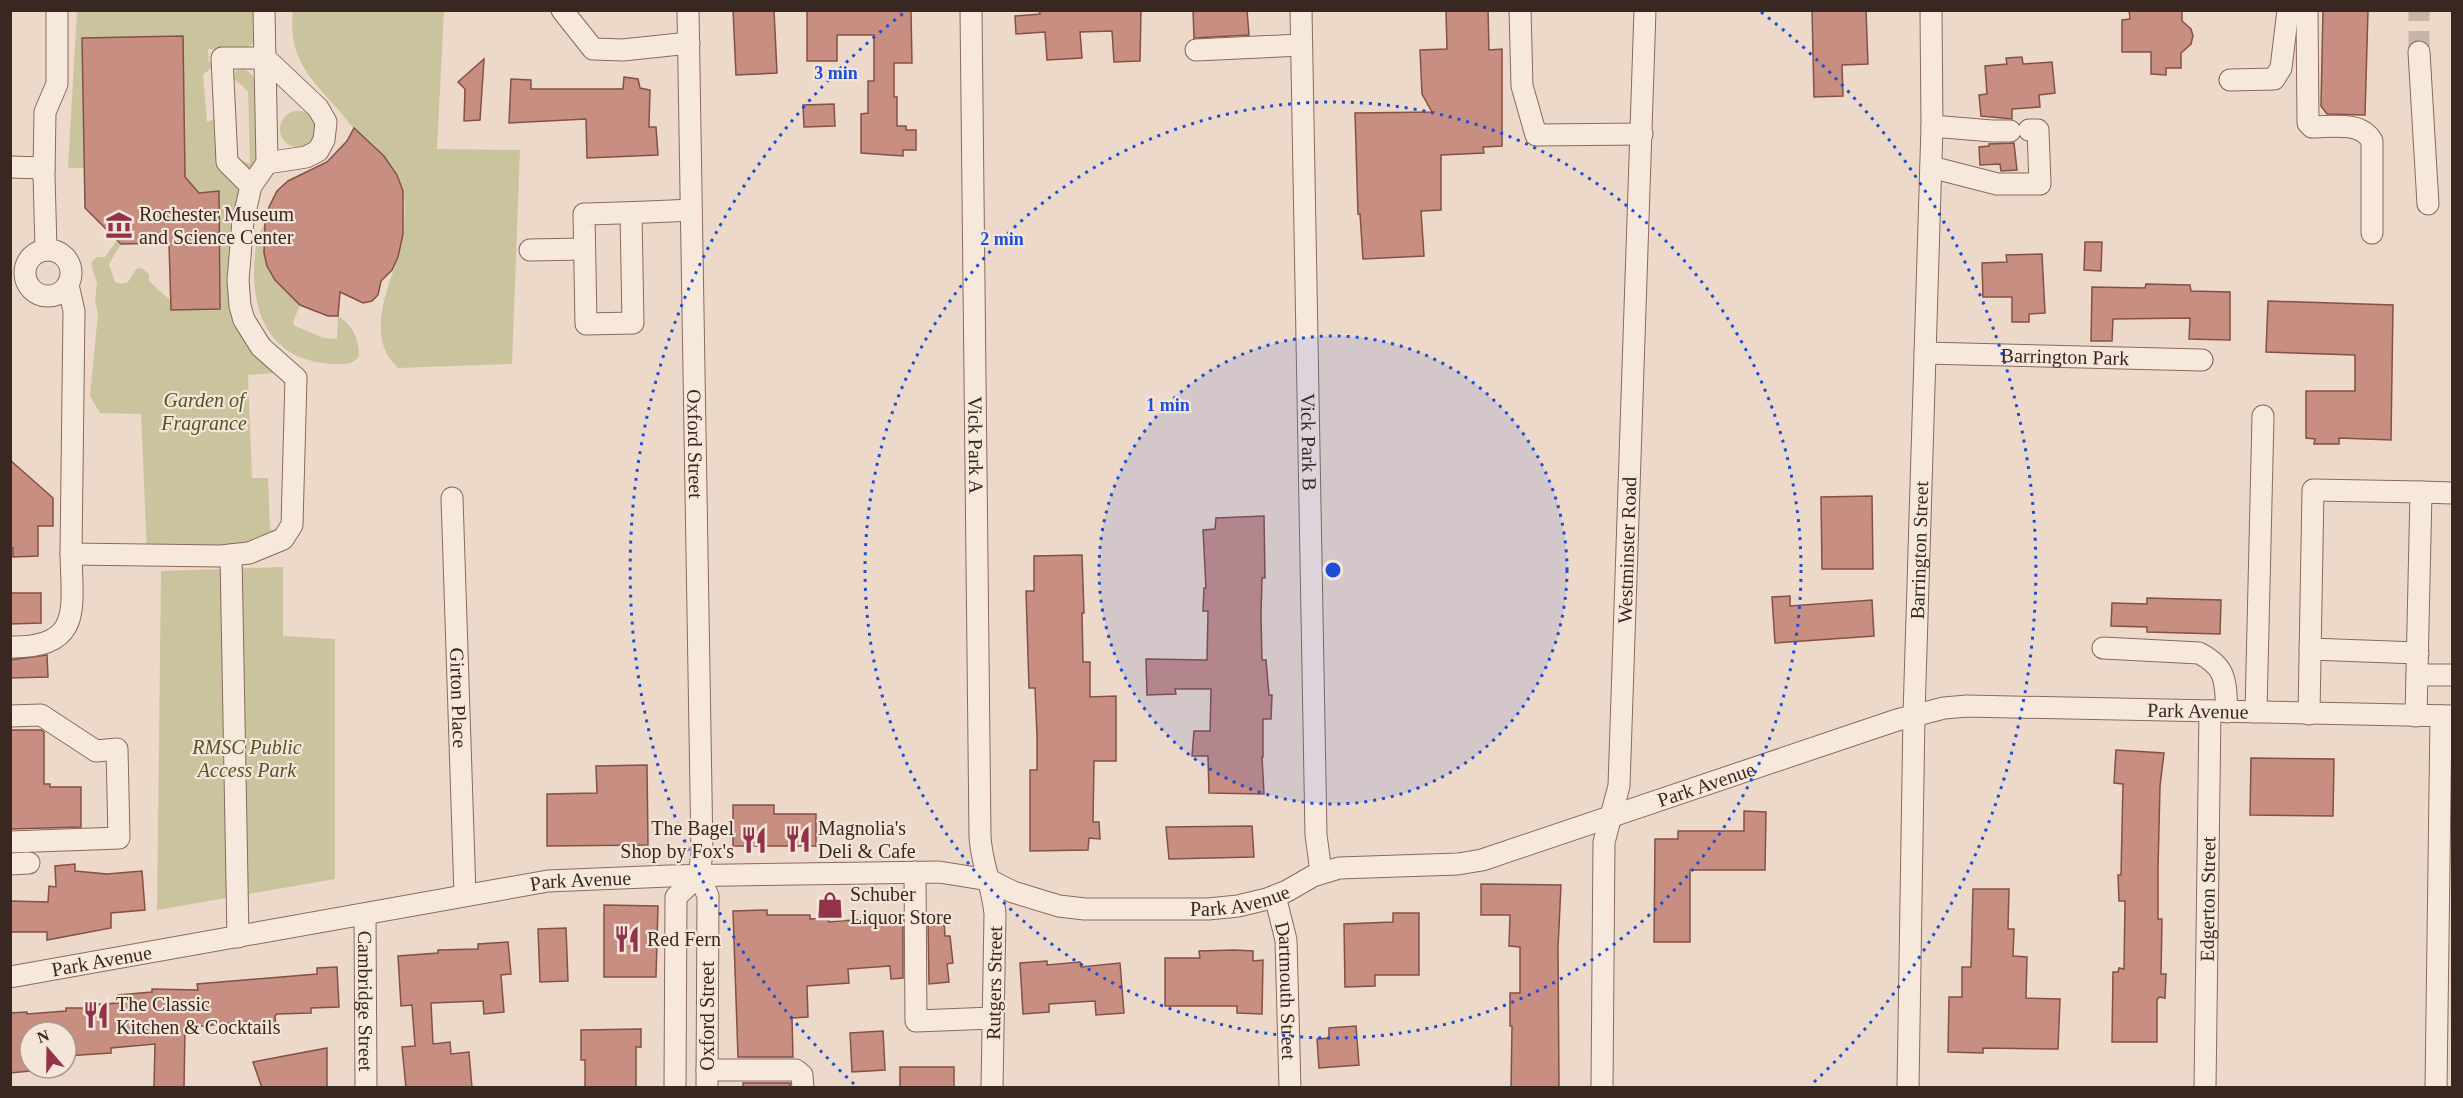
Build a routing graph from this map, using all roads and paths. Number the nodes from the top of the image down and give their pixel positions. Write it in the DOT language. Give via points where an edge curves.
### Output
graph roads {
  1 [pos="57,10"];
  2 [pos="264,10"];
  3 [pos="562,10"];
  4 [pos="688,10"];
  5 [pos="971,10"];
  6 [pos="1301,10"];
  7 [pos="1520,10"];
  8 [pos="1645,10"];
  9 [pos="1931,10"];
  10 [pos="2288,10"];
  11 [pos="2307,10"];
  12 [pos="689,43"];
  13 [pos="1301,45"];
  14 [pos="1196,50"];
  15 [pos="2419,52"];
  16 [pos="265,58"];
  17 [pos="2230,80"];
  18 [pos="1932,126"];
  19 [pos="1642,134"];
  20 [pos="267,163"];
  21 [pos="10,167"];
  22 [pos="1931,167"];
  23 [pos="44,168"];
  24 [pos="251,186"];
  25 [pos="2428,204"];
  26 [pos="690,210"];
  27 [pos="631,213"];
  28 [pos="2372,233"];
  29 [pos="584,249"];
  30 [pos="46,250"];
  31 [pos="530,250"];
  32 [pos="68,285"];
  33 [pos="1925,353"];
  34 [pos="2202,360"];
  35 [pos="2263,416"];
  36 [pos="2421,492"];
  37 [pos="2452,493"];
  38 [pos="453,498"];
  39 [pos="71,554"];
  40 [pos="231,555"];
  41 [pos="10,646"];
  42 [pos="2103,648"];
  43 [pos="2310,650"];
  44 [pos="2418,653"];
  45 [pos="2417,675"];
  46 [pos="2452,675"];
  47 [pos="2218,712"];
  48 [pos="2256,712"];
  49 [pos="2308,714"];
  50 [pos="1914,715"];
  51 [pos="10,716"];
  52 [pos="2416,716"];
  53 [pos="2447,716"];
  54 [pos="1611,818"];
  55 [pos="10,842"];
  56 [pos="915,872"];
  57 [pos="1321,873"];
  58 [pos="699,875"];
  59 [pos="989,880"];
  60 [pos="465,895"];
  61 [pos="1275,896"];
  62 [pos="365,915"];
  63 [pos="238,937"];
  64 [pos="10,977"];
  65 [pos="993,1017"];
  66 [pos="707,1079"];
  67 [pos="366,1088"];
  68 [pos="675,1088"];
  69 [pos="803,1088"];
  70 [pos="992,1088"];
  71 [pos="1290,1088"];
  72 [pos="1602,1088"];
  73 [pos="1908,1088"];
  74 [pos="2205,1088"];
  75 [pos="2436,1088"];
  1 -- 23 [label="street" via="57,84 45,112"];
  2 -- 16 [label="street"];
  3 -- 12 [label="street" via="593,49"];
  4 -- 12 [label="street, Oxford Street"];
  5 -- 59 [label="street, Vick Park A" via="980,849"];
  6 -- 13 [label="street, Vick Park B"];
  7 -- 19 [label="street" via="1522,86 1536,135"];
  8 -- 19 [label="street, Westminster Road"];
  9 -- 18 [label="street, Barrington Street"];
  10 -- 17 [label="street" via="2281,68 2274,80"];
  11 -- 28 [label="street" via="2308,123 2312,127 2359,128 2370,137"];
  12 -- 26 [label="street, Oxford Street"];
  13 -- 14 [label="street"];
  13 -- 57 [label="street, Vick Park B" via="1316,839"];
  15 -- 25 [label="street"];
  16 -- 20 [label="street"];
  16 -- 20 [label="street" via="318,108 326,122 318,151 306,157"];
  16 -- 24 [label="street" via="222,58 227,162"];
  18 -- 22 [label="street, Barrington Street"];
  18 -- 22 [label="street" via="2038,130 2040,184 1997,184"];
  19 -- 54 [label="street, Westminster Road" via="1619,786"];
  20 -- 24 [label="street"];
  21 -- 23 [label="street"];
  22 -- 33 [label="street, Barrington Street"];
  23 -- 30 [label="street"];
  24 -- 40 [label="street" via="243,221 240,306 261,347 296,378 292,525 283,539 267,547"];
  26 -- 27 [label="street"];
  26 -- 58 [label="street, Oxford Street"];
  27 -- 29 [label="street" via="584,214"];
  27 -- 29 [label="street" via="633,323 585,324"];
  29 -- 31 [label="street"];
  30 -- 32 [label="street" via="62,254 67,260"];
  30 -- 32 [label="street" via="30,259 25,275 28,285 49,296"];
  32 -- 39 [label="street" via="74,311"];
  33 -- 34 [label="street, Barrington Park"];
  33 -- 50 [label="street, Barrington Street"];
  35 -- 48 [label="street"];
  36 -- 37 [label="street"];
  36 -- 43 [label="street" via="2313,490"];
  36 -- 44 [label="street"];
  38 -- 60 [label="street, Girton Place"];
  39 -- 40 [label="street"];
  39 -- 41 [label="street" via="70,623 60,636"];
  40 -- 63 [label="street"];
  42 -- 47 [label="street, Edgerton Street" via="2199,653 2221,669 2225,681"];
  43 -- 44 [label="street"];
  43 -- 49 [label="street"];
  44 -- 45 [label="street"];
  45 -- 46 [label="street"];
  45 -- 52 [label="street"];
  47 -- 48 [label="street, Park Avenue"];
  47 -- 50 [label="street, Park Avenue" via="1967,706"];
  47 -- 74 [label="street, Edgerton Street"];
  48 -- 49 [label="street, Park Avenue"];
  49 -- 52 [label="street, Park Avenue"];
  50 -- 54 [label="street, Park Avenue"];
  50 -- 73 [label="street, Barrington Street"];
  51 -- 55 [label="street" via="41,716 96,751 117,750 119,838"];
  52 -- 53 [label="street, Park Avenue"];
  53 -- 75 [label="street"];
  54 -- 57 [label="street, Park Avenue" via="1470,862 1348,867"];
  54 -- 72 [label="street, Westminster Road" via="1604,842"];
  56 -- 58 [label="street, Park Avenue"];
  56 -- 59 [label="street, Park Avenue" via="950,872"];
  56 -- 65 [label="street" via="916,1020"];
  57 -- 61 [label="street, Park Avenue"];
  58 -- 60 [label="street, Park Avenue" via="548,881"];
  58 -- 66 [label="street, Oxford Street" via="708,897"];
  58 -- 68 [label="street, Oxford Street" via="676,897"];
  59 -- 61 [label="street, Park Avenue" via="1033,899 1085,909 1216,909"];
  59 -- 65 [label="street, Rutgers Street" via="995,914"];
  60 -- 62 [label="street, Park Avenue"];
  61 -- 71 [label="street, Dartmouth Street" via="1286,940"];
  62 -- 63 [label="street, Park Avenue"];
  62 -- 67 [label="street, Cambridge Street"];
  63 -- 64 [label="street, Park Avenue"];
  65 -- 70 [label="street, Rutgers Street"];
  66 -- 69 [label="street" via="796,1070 802,1075"];
}
